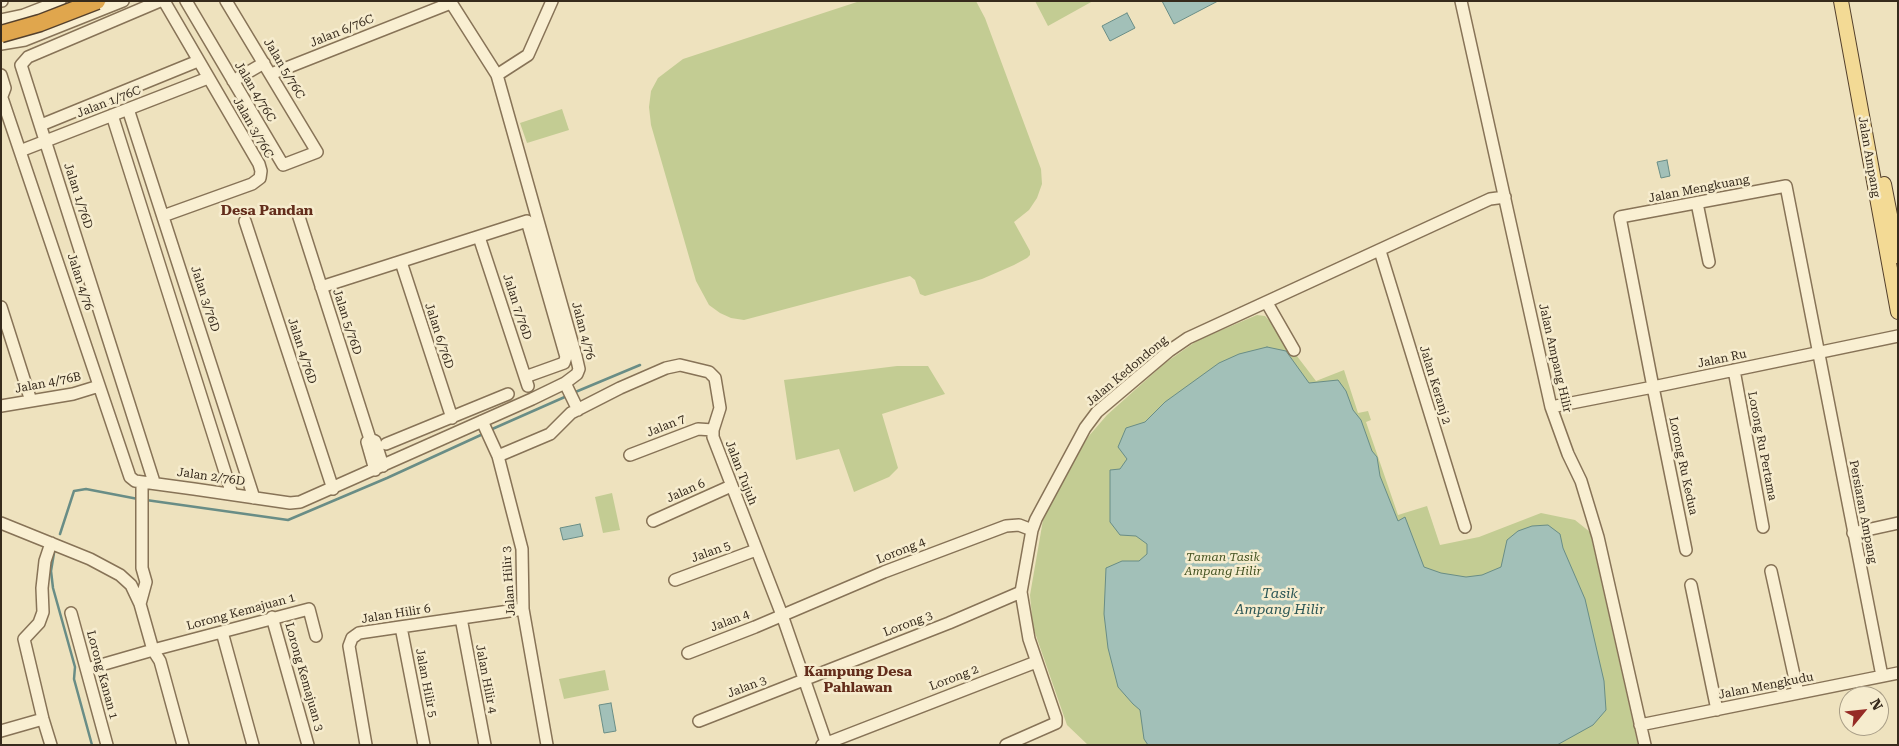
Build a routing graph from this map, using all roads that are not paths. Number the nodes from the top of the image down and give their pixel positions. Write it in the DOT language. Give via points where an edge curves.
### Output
graph roads {
  1 [pos="60,1"];
  2 [pos="75,1"];
  3 [pos="89,1"];
  4 [pos="97,1"];
  5 [pos="123,1"];
  6 [pos="160,1"];
  7 [pos="164,1"];
  8 [pos="186,1"];
  9 [pos="226,1"];
  10 [pos="552,1"];
  11 [pos="1461,1"];
  12 [pos="1841,1"];
  13 [pos="1850,1"];
  14 [pos="450,2"];
  15 [pos="41,5"];
  16 [pos="24,15"];
  17 [pos="1,20"];
  18 [pos="1,26"];
  19 [pos="3,42"];
  20 [pos="198,61"];
  21 [pos="264,63"];
  22 [pos="271,74"];
  23 [pos="1,75"];
  24 [pos="497,75"];
  25 [pos="208,78"];
  26 [pos="232,81"];
  27 [pos="2,95"];
  28 [pos="128,109"];
  29 [pos="112,115"];
  30 [pos="40,125"];
  31 [pos="46,141"];
  32 [pos="20,151"];
  33 [pos="317,152"];
  34 [pos="1505,197"];
  35 [pos="1697,203"];
  36 [pos="298,214"];
  37 [pos="163,216"];
  38 [pos="245,221"];
  39 [pos="479,236"];
  40 [pos="1380,251"];
  41 [pos="1898,256"];
  42 [pos="400,262"];
  43 [pos="1709,262"];
  44 [pos="321,287"];
  45 [pos="1267,303"];
  46 [pos="1,307"];
  47 [pos="1898,312"];
  48 [pos="1898,336"];
  49 [pos="1294,350"];
  50 [pos="1818,353"];
  51 [pos="1734,370"];
  52 [pos="100,386"];
  53 [pos="1653,388"];
  54 [pos="508,394"];
  55 [pos="572,397"];
  56 [pos="31,401"];
  57 [pos="1,406"];
  58 [pos="1551,407"];
  59 [pos="452,418"];
  60 [pos="483,425"];
  61 [pos="713,430"];
  62 [pos="386,444"];
  63 [pos="630,455"];
  64 [pos="498,456"];
  65 [pos="379,468"];
  66 [pos="130,477"];
  67 [pos="142,482"];
  68 [pos="154,482"];
  69 [pos="731,486"];
  70 [pos="333,489"];
  71 [pos="232,494"];
  72 [pos="254,498"];
  73 [pos="652,521"];
  74 [pos="1,523"];
  75 [pos="1898,523"];
  76 [pos="1465,527"];
  77 [pos="1763,527"];
  78 [pos="1032,530"];
  79 [pos="1853,533"];
  80 [pos="51,543"];
  81 [pos="756,550"];
  82 [pos="1686,550"];
  83 [pos="142,568"];
  84 [pos="1771,572"];
  85 [pos="675,580"];
  86 [pos="128,581"];
  87 [pos="1691,585"];
  88 [pos="1021,592"];
  89 [pos="140,604"];
  90 [pos="523,609"];
  91 [pos="71,613"];
  92 [pos="782,615"];
  93 [pos="272,617"];
  94 [pos="460,618"];
  95 [pos="401,627"];
  96 [pos="222,632"];
  97 [pos="316,636"];
  98 [pos="153,650"];
  99 [pos="688,653"];
  100 [pos="1036,662"];
  101 [pos="87,670"];
  102 [pos="1898,673"];
  103 [pos="1882,676"];
  104 [pos="805,680"];
  105 [pos="1798,693"];
  106 [pos="1717,710"];
  107 [pos="43,720"];
  108 [pos="698,721"];
  109 [pos="1640,725"];
  110 [pos="1,731"];
  111 [pos="825,744"];
  112 [pos="51,745"];
  113 [pos="107,745"];
  114 [pos="175,745"];
  115 [pos="183,745"];
  116 [pos="253,745"];
  117 [pos="308,745"];
  118 [pos="366,745"];
  119 [pos="424,745"];
  120 [pos="485,745"];
  121 [pos="547,745"];
  122 [pos="1006,745"];
  123 [pos="1645,745"];
  1 -- 15 [label="street"];
  2 -- 18 [label="highway"];
  3 -- 19 [label="street"];
  4 -- 19 [label="highway, bridge" via="40,23"];
  5 -- 19 [label="street" via="25,40"];
  6 -- 30 [label="street, Jalan 1/76D" via="24,61 21,65"];
  7 -- 20 [label="street, Jalan 3/76C"];
  8 -- 26 [label="street, Jalan 4/76C"];
  9 -- 21 [label="street, Jalan 5/76C"];
  10 -- 24 [label="street" via="528,55"];
  11 -- 34 [label="street, Jalan Ampang Hilir"];
  12 -- 47 [label="main road, Jalan Ampang"];
  13 -- 41 [label="main road, Jalan Ampang"];
  14 -- 22 [label="street, Jalan 6/76C"];
  14 -- 24 [label="street, Jalan 4/76"];
  15 -- 16 [label="street"];
  16 -- 17 [label="street"];
  16 -- 18 [label="street"];
  20 -- 25 [label="street, Jalan 3/76C"];
  20 -- 30 [label="street, Jalan 1/76C"];
  21 -- 22 [label="street, Jalan 5/76C"];
  21 -- 26 [label="street"];
  22 -- 33 [label="street, Jalan 5/76C"];
  23 -- 27 [label="street, Jalan 4/76" via="5,88"];
  24 -- 55 [label="street, Jalan 4/76" via="576,356 579,369"];
  25 -- 28 [label="street, Jalan 1/76C"];
  25 -- 37 [label="street, Jalan 3/76C" via="259,164 260,178 252,184"];
  26 -- 33 [label="street, Jalan 4/76C" via="283,165"];
  27 -- 32 [label="street, Jalan 4/76"];
  28 -- 29 [label="street, Jalan 1/76C"];
  28 -- 37 [label="street, Jalan 3/76D"];
  29 -- 31 [label="street, Jalan 1/76C"];
  29 -- 71 [label="street"];
  30 -- 31 [label="street, Jalan 1/76D"];
  31 -- 32 [label="street, Jalan 1/76C"];
  31 -- 68 [label="street, Jalan 1/76D"];
  32 -- 52 [label="street, Jalan 4/76"];
  34 -- 40 [label="street, Jalan Kedondong" via="1490,199"];
  34 -- 58 [label="street, Jalan Ampang Hilir"];
  35 -- 43 [label="street"];
  35 -- 50 [label="street, Jalan Mengkuang" via="1786,186"];
  35 -- 53 [label="street, Jalan Mengkuang" via="1620,218"];
  36 -- 44 [label="street, Jalan 5/76D"];
  37 -- 72 [label="street, Jalan 3/76D"];
  38 -- 70 [label="street, Jalan 4/76D"];
  39 -- 39 [label="street, Jalan 7/76D" via="527,221 566,357 564,363 526,381"];
  39 -- 42 [label="street"];
  40 -- 45 [label="street, Jalan Kedondong"];
  40 -- 76 [label="street, Jalan Keranj 2"];
  42 -- 44 [label="street"];
  42 -- 59 [label="street, Jalan 6/76D"];
  44 -- 65 [label="street, Jalan 5/76D" via="370,439 367,442"];
  45 -- 49 [label="street"];
  45 -- 78 [label="street, Jalan Kedondong" via="1188,338 1097,412 1051,489"];
  46 -- 56 [label="street"];
  48 -- 50 [label="street, Jalan Ru"];
  50 -- 51 [label="street, Jalan Ru"];
  50 -- 79 [label="street, Persiaran Ampang"];
  51 -- 53 [label="street, Jalan Ru"];
  51 -- 77 [label="street, Lorong Ru Pertama"];
  52 -- 56 [label="street, Jalan 4/76B"];
  52 -- 66 [label="street, Jalan 4/76"];
  53 -- 58 [label="street, Jalan Ru"];
  53 -- 82 [label="street, Lorong Ru Kedua"];
  54 -- 59 [label="street"];
  55 -- 60 [label="street"];
  55 -- 61 [label="street, Jalan Tujuh" via="620,388 680,365 709,372 715,378 720,408"];
  55 -- 64 [label="street" via="565,419 550,434"];
  56 -- 57 [label="street, Jalan 4/76B"];
  58 -- 109 [label="street, Jalan Ampang Hilir" via="1581,481 1598,537"];
  59 -- 62 [label="street"];
  60 -- 64 [label="street, Jalan Hilir 3"];
  60 -- 65 [label="street"];
  61 -- 63 [label="street, Jalan 7" via="698,428"];
  61 -- 69 [label="street, Jalan Tujuh"];
  64 -- 90 [label="street, Jalan Hilir 3" via="522,549"];
  65 -- 70 [label="street"];
  66 -- 67 [label="street, Jalan 2/76D"];
  67 -- 68 [label="street, Jalan 2/76D"];
  67 -- 83 [label="street"];
  68 -- 71 [label="street, Jalan 2/76D"];
  69 -- 73 [label="street, Jalan 6"];
  69 -- 81 [label="street, Jalan Tujuh"];
  70 -- 72 [label="street, Jalan 2/76D" via="300,502"];
  71 -- 72 [label="street, Jalan 2/76D"];
  74 -- 80 [label="street"];
  75 -- 79 [label="street"];
  78 -- 88 [label="street, Jalan Kedondong"];
  78 -- 92 [label="street, Lorong 4" via="1019,525 1006,526"];
  79 -- 103 [label="street, Persiaran Ampang"];
  80 -- 86 [label="street" via="102,564"];
  80 -- 107 [label="street" via="45,560 41,618 24,639"];
  81 -- 85 [label="street, Jalan 5"];
  81 -- 92 [label="street, Jalan Tujuh"];
  83 -- 86 [label="street"];
  83 -- 89 [label="street" via="146,582"];
  84 -- 105 [label="street"];
  86 -- 89 [label="street"];
  87 -- 106 [label="street"];
  88 -- 100 [label="street, Jalan Kedondong" via="1028,639"];
  88 -- 104 [label="street, Lorong 3"];
  89 -- 98 [label="street"];
  90 -- 94 [label="street, Jalan Hilir 6"];
  90 -- 121 [label="street, Jalan Hilir 3"];
  91 -- 101 [label="street, Lorong Kanan 1"];
  92 -- 99 [label="street, Jalan 4"];
  92 -- 104 [label="street, Jalan Tujuh"];
  93 -- 96 [label="street, Lorong Kemajuan 1"];
  93 -- 97 [label="street, Lorong Kemajuan 1" via="309,609"];
  93 -- 117 [label="street, Lorong Kemajuan 3"];
  94 -- 95 [label="street, Jalan Hilir 6"];
  94 -- 120 [label="street, Jalan Hilir 4"];
  95 -- 118 [label="street, Jalan Hilir 6" via="359,633 349,646"];
  95 -- 119 [label="street, Jalan Hilir 5"];
  96 -- 98 [label="street, Lorong Kemajuan 1"];
  96 -- 116 [label="street"];
  98 -- 101 [label="street, Lorong Kemajuan 1"];
  98 -- 114 [label="street" via="153,663"];
  98 -- 115 [label="street" via="160,661"];
  100 -- 111 [label="street, Lorong 2"];
  100 -- 122 [label="street, Jalan Kedondong" via="1056,724"];
  101 -- 113 [label="street, Lorong Kanan 1"];
  102 -- 103 [label="street, Jalan Mengkudu"];
  103 -- 105 [label="street, Jalan Mengkudu"];
  104 -- 108 [label="street, Jalan 3"];
  104 -- 111 [label="street, Jalan Tujuh"];
  105 -- 106 [label="street, Jalan Mengkudu"];
  106 -- 109 [label="street, Jalan Mengkudu"];
  107 -- 110 [label="street"];
  107 -- 112 [label="street"];
  109 -- 123 [label="street, Jalan Ampang Hilir"];
}
